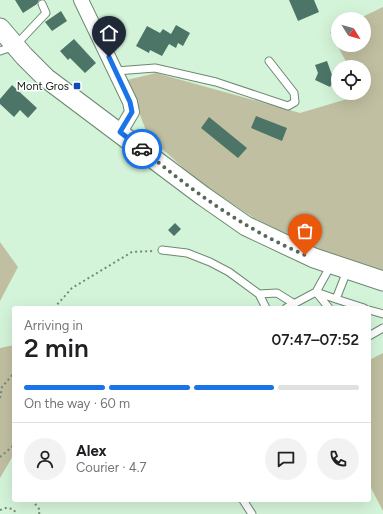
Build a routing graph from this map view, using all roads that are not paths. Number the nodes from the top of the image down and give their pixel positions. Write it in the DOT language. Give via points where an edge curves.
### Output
graph roads {
  1 [pos="81,0"];
  2 [pos="42,4"];
  3 [pos="0,28"];
  4 [pos="7,48"];
  5 [pos="268,61"];
  6 [pos="116,71"];
  7 [pos="120,132"];
  8 [pos="162,250"];
  9 [pos="340,267"];
  10 [pos="383,281"];
  11 [pos="316,292"];
  12 [pos="259,294"];
  13 [pos="336,299"];
  14 [pos="294,303"];
  15 [pos="265,306"];
  16 [pos="289,306"];
  17 [pos="326,306"];
  18 [pos="358,306"];
  19 [pos="371,311"];
  20 [pos="383,314"];
  21 [pos="383,328"];
  22 [pos="371,335"];
  23 [pos="244,502"];
  24 [pos="252,514"];
  1 -- 6 [label="street"];
  2 -- 4 [label="lane" via="46,13"];
  3 -- 4 [label="main road"];
  4 -- 7 [label="main road"];
  5 -- 6 [label="lane" via="294,93 295,102 288,106 216,82 155,68"];
  6 -- 7 [label="street" via="132,112"];
  7 -- 9 [label="main road" via="246,226 296,251"];
  8 -- 12 [label="lane" via="187,253 210,262 229,272"];
  9 -- 10 [label="main road"];
  9 -- 11 [label="lane"];
  9 -- 13 [label="lane"];
  11 -- 13 [label="lane"];
  11 -- 14 [label="lane"];
  11 -- 17 [label="lane"];
  12 -- 14 [label="lane" via="278,293"];
  12 -- 15 [label="lane"];
  13 -- 18 [label="lane"];
  14 -- 16 [label="lane"];
  19 -- 20 [label="lane"];
  21 -- 22 [label="lane"];
  23 -- 24 [label="lane"];
}
